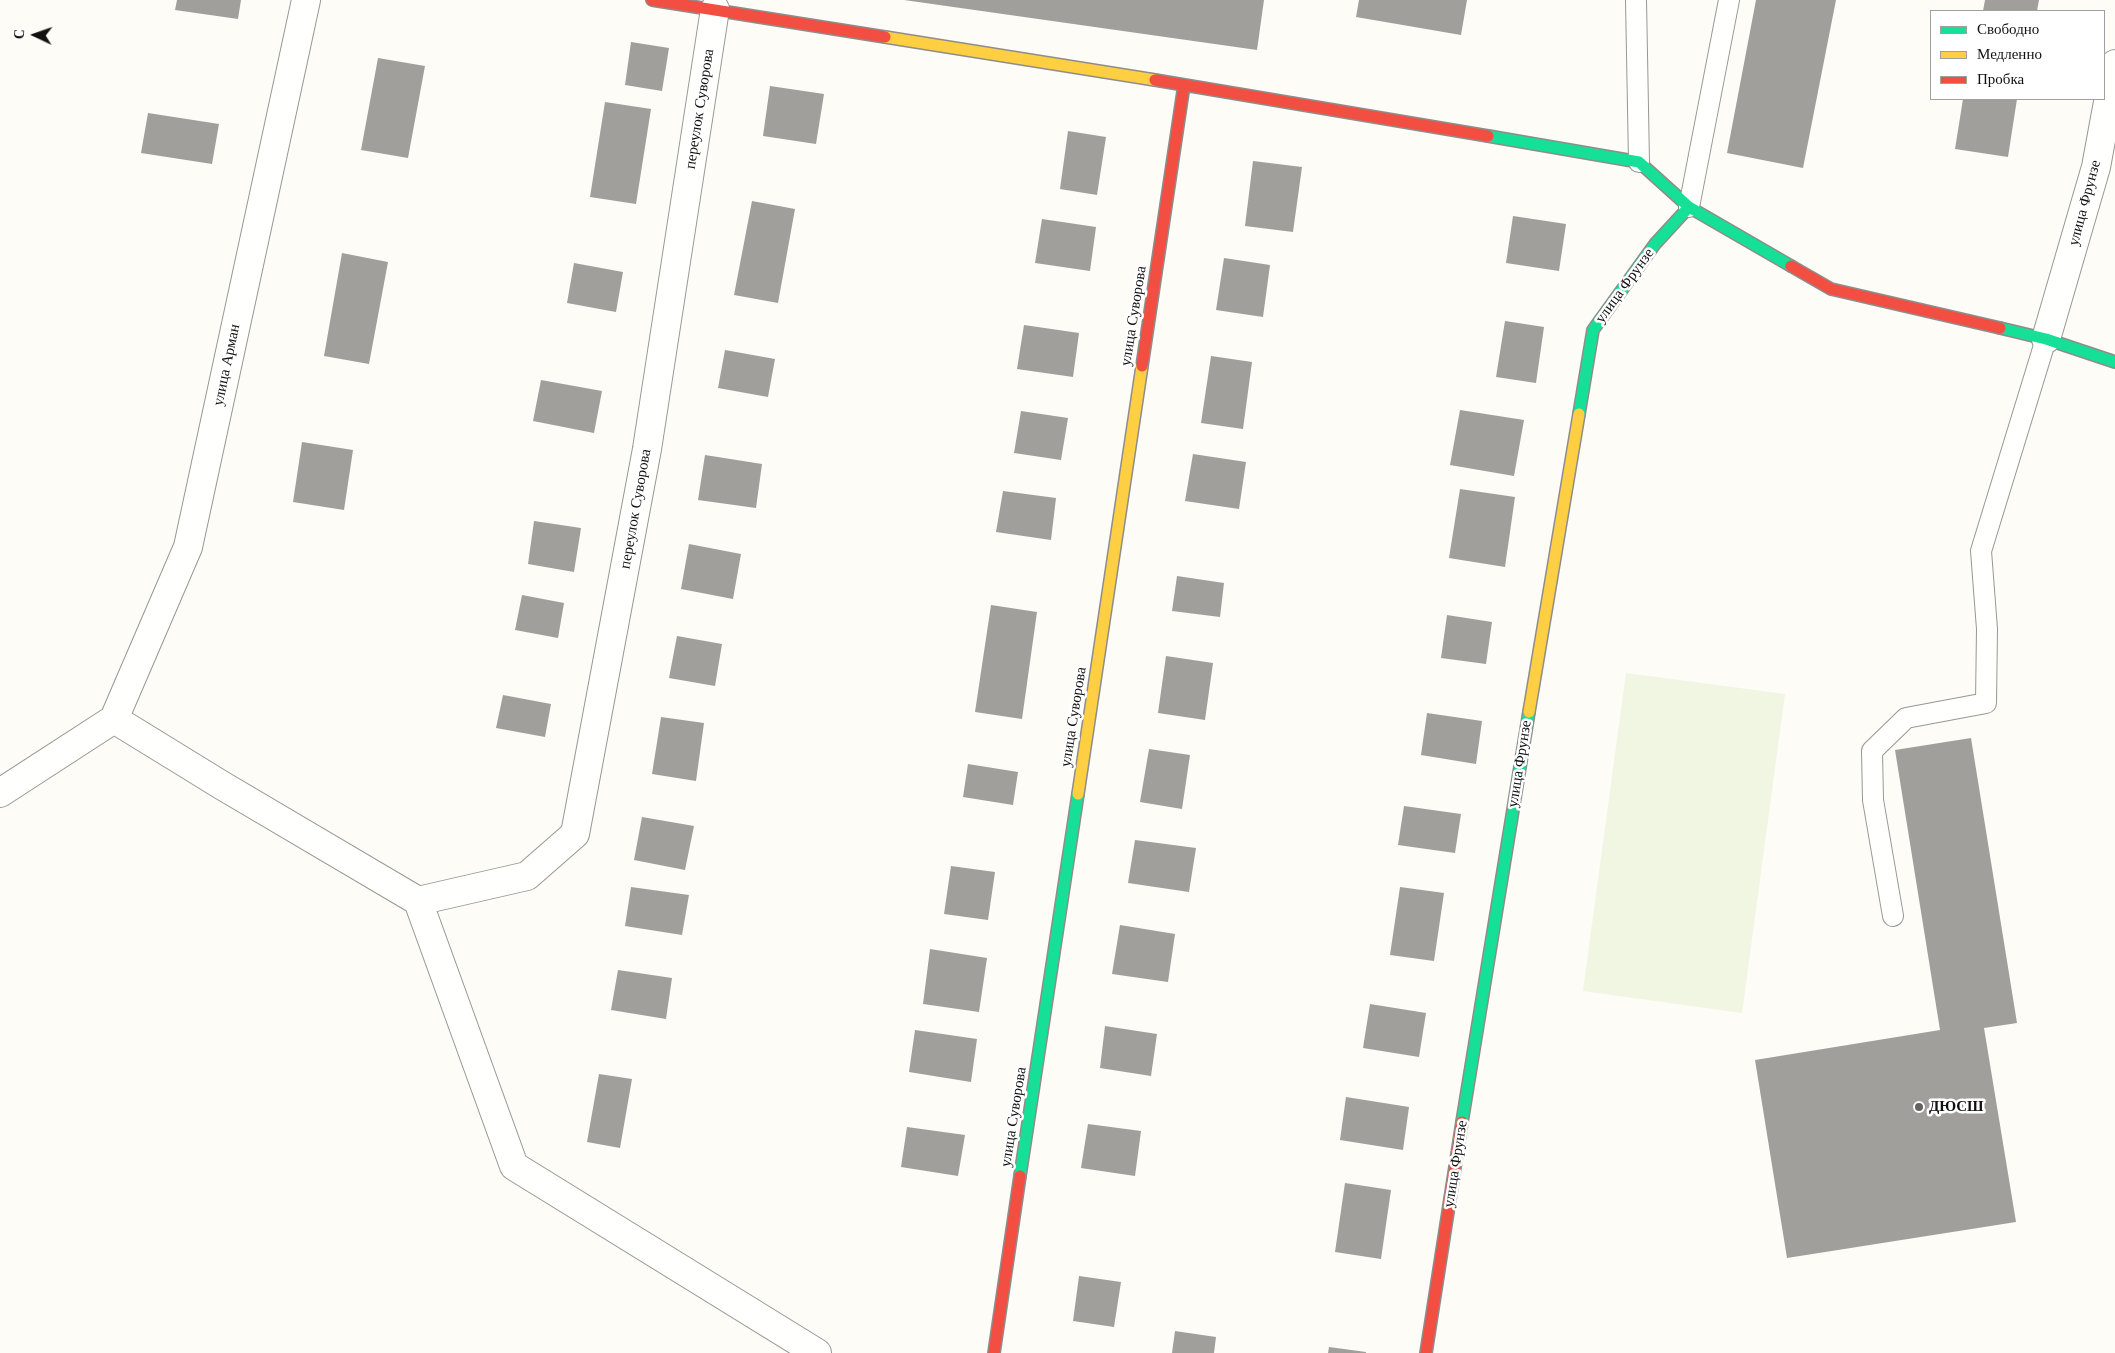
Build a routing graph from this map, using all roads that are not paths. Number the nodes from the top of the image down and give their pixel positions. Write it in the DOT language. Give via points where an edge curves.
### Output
graph roads {
  1 [pos="306,0"];
  2 [pos="652,0"];
  3 [pos="1636,0"];
  4 [pos="1729,0"];
  5 [pos="715,9"];
  6 [pos="2115,64"];
  7 [pos="1184,85"];
  8 [pos="1639,162"];
  9 [pos="1689,207"];
  10 [pos="2046,339"];
  11 [pos="2115,362"];
  12 [pos="114,719"];
  13 [pos="0,793"];
  14 [pos="418,901"];
  15 [pos="1893,916"];
  16 [pos="817,1353"];
  17 [pos="994,1353"];
  18 [pos="1426,1353"];
  1 -- 12 [label="street, улица Арман" via="188,547"];
  2 -- 5 [label="street"];
  3 -- 8 [label="lane"];
  4 -- 9 [label="lane"];
  5 -- 7 [label="street"];
  5 -- 14 [label="street, переулок Суворова" via="647,449 575,834 527,876"];
  6 -- 10 [label="street, улица Фрунзе" via="2096,167"];
  7 -- 8 [label="street"];
  7 -- 17 [label="street, улица Суворова"];
  8 -- 9 [label="street"];
  9 -- 10 [label="street" via="1831,288"];
  9 -- 18 [label="street, улица Фрунзе" via="1655,244 1593,330"];
  10 -- 11 [label="street"];
  10 -- 15 [label="lane" via="1981,551 1986,703 1906,718 1872,751 1873,800"];
  12 -- 13 [label="street"];
  12 -- 14 [label="street"];
  14 -- 16 [label="street" via="514,1166"];
}
